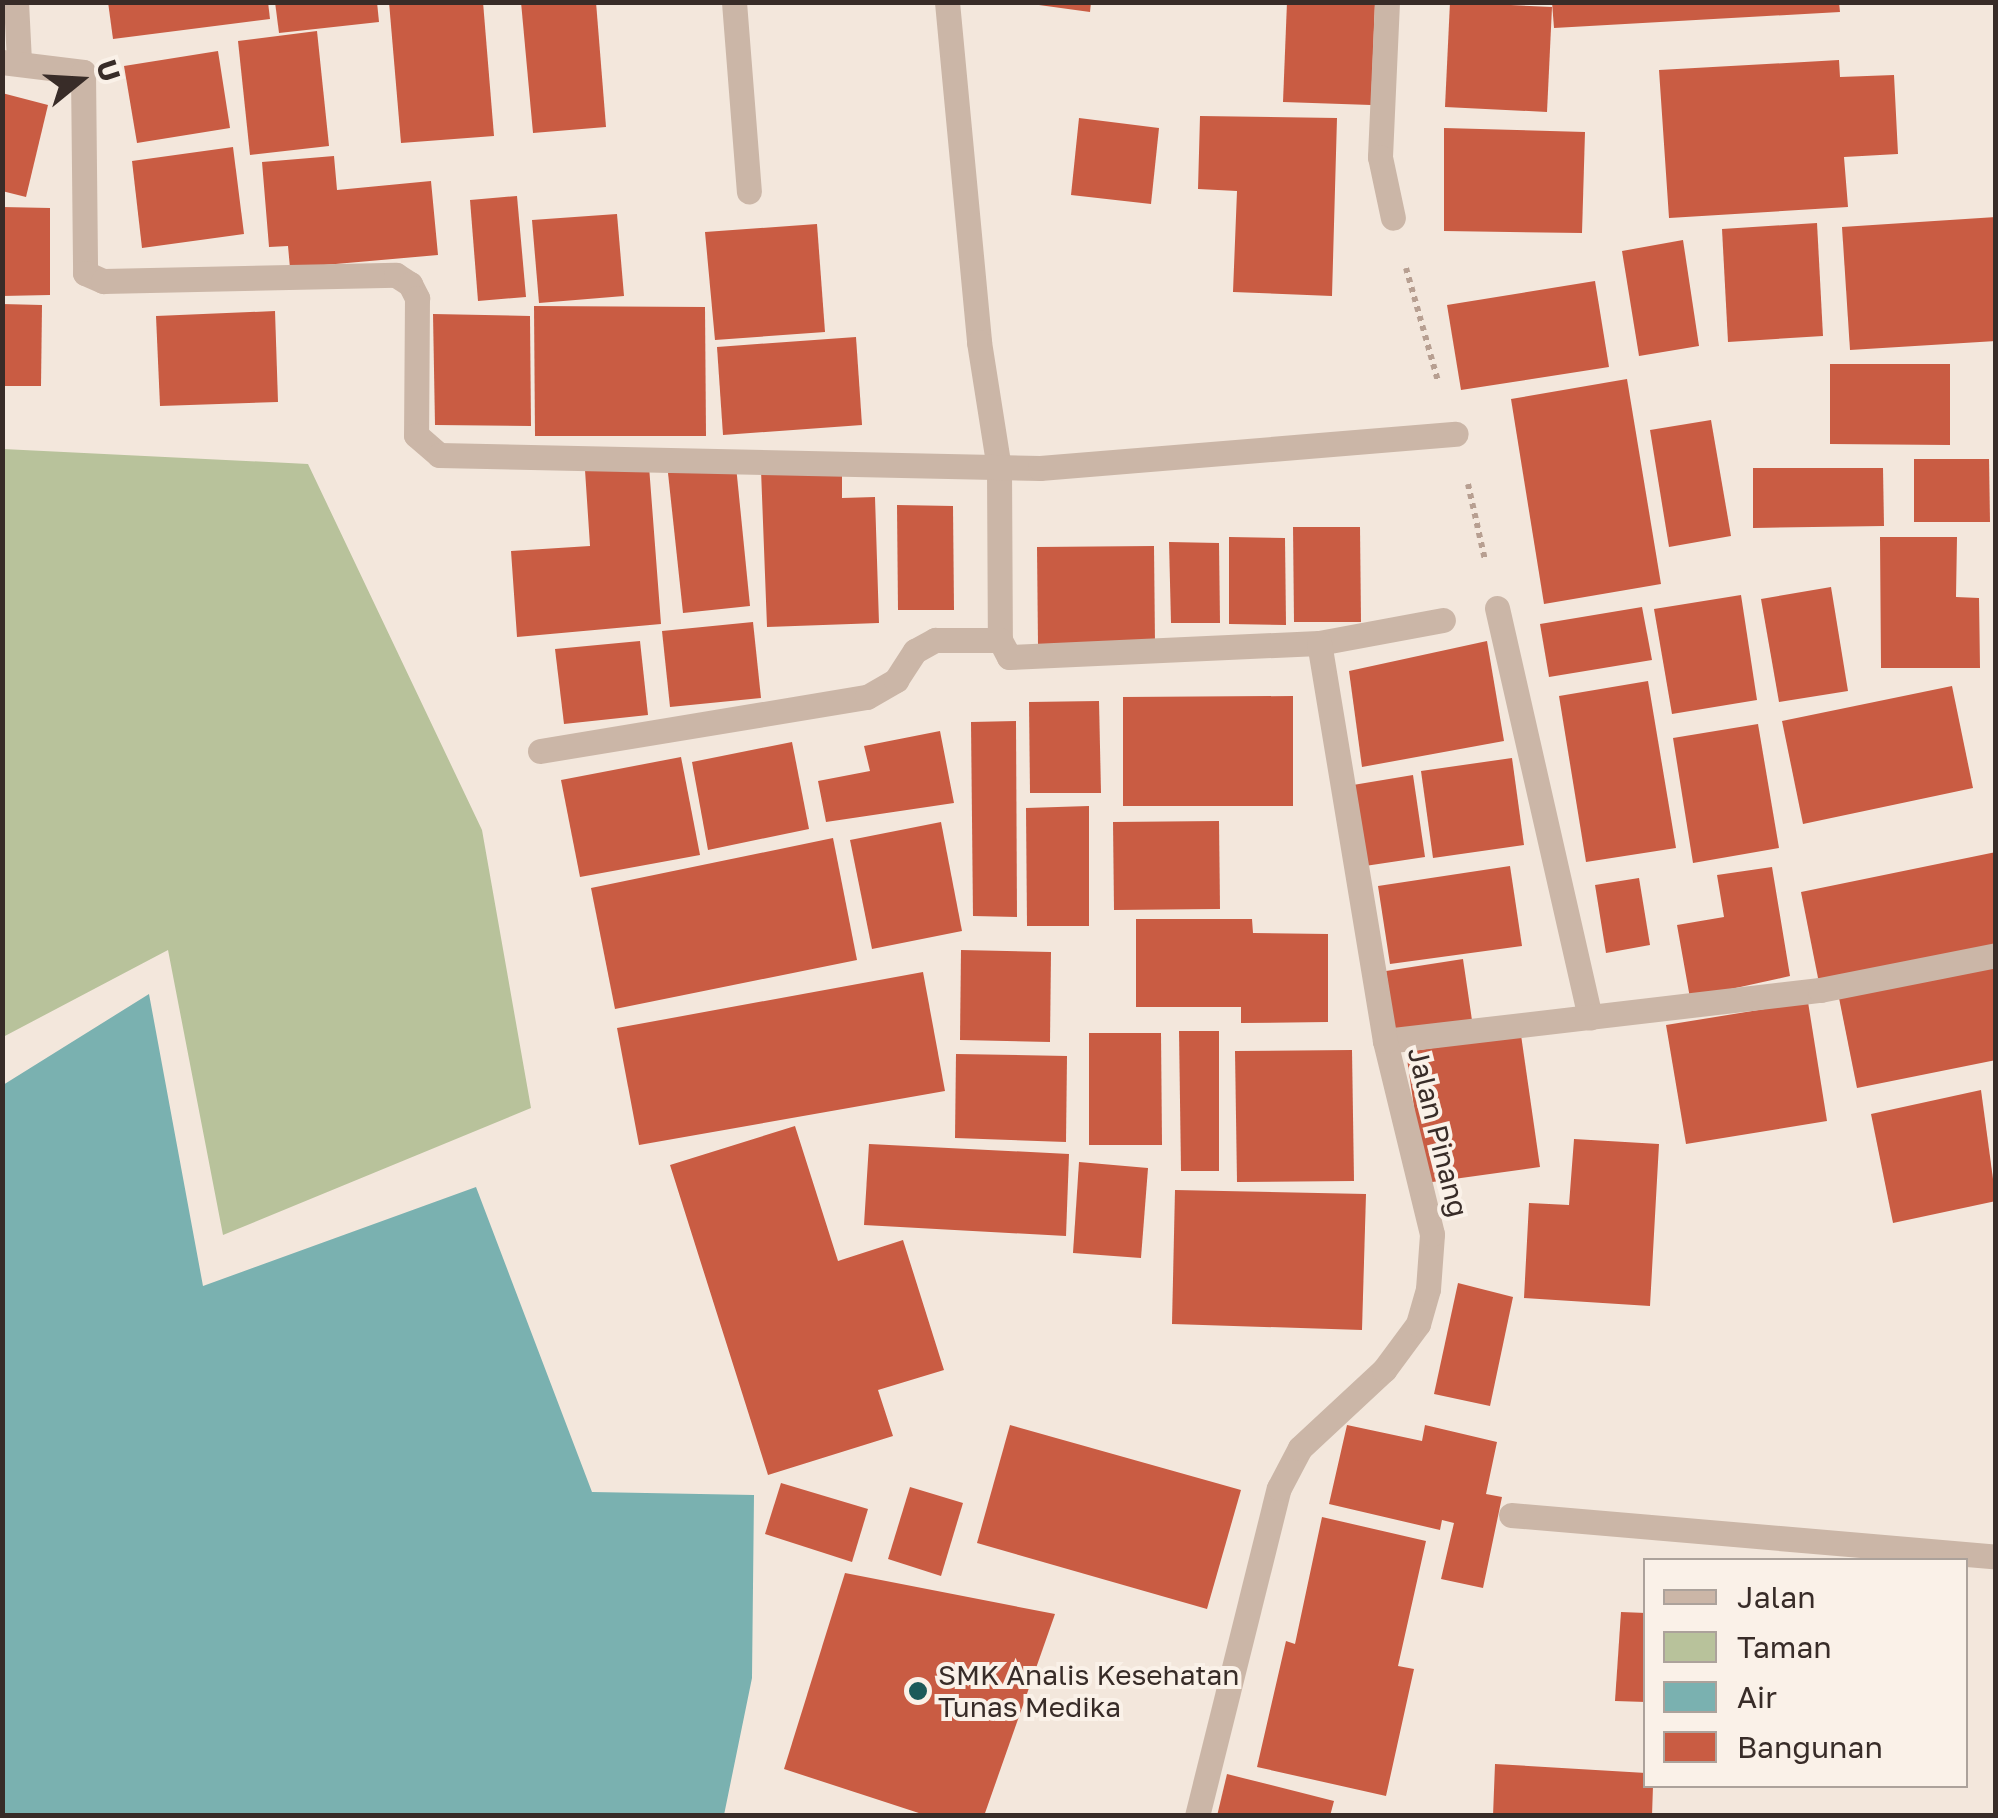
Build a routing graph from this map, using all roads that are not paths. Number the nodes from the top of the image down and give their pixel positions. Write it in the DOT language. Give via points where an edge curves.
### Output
graph roads {
  1 [pos="16,2"];
  2 [pos="734,2"];
  3 [pos="947,2"];
  4 [pos="1387,2"];
  5 [pos="11,62"];
  6 [pos="750,191"];
  7 [pos="1393,218"];
  8 [pos="1456,434"];
  9 [pos="999,468"];
  10 [pos="1497,608"];
  11 [pos="1443,620"];
  12 [pos="1000,640"];
  13 [pos="1320,643"];
  14 [pos="540,751"];
  15 [pos="1996,955"];
  16 [pos="1590,1018"];
  17 [pos="1384,1041"];
  18 [pos="1511,1515"];
  19 [pos="1996,1557"];
  20 [pos="1196,1816"];
  1 -- 5 [label="street"];
  2 -- 6 [label="street"];
  3 -- 9 [label="street" via="979,342"];
  4 -- 7 [label="street" via="1380,157"];
  5 -- 9 [label="street" via="78,66 84,78 85,273 103,281 396,275 417,298 416,435 439,455"];
  8 -- 9 [label="street"];
  9 -- 12 [label="street"];
  10 -- 16 [label="street"];
  11 -- 13 [label="street"];
  12 -- 13 [label="street" via="1009,658 1023,660"];
  12 -- 14 [label="street" via="935,640 915,651 896,680 867,697"];
  13 -- 17 [label="street, Jalan Pinang"];
  15 -- 16 [label="street" via="1820,990"];
  16 -- 17 [label="street"];
  17 -- 20 [label="street, Jalan Pinang" via="1427,1203 1428,1289 1418,1324 1384,1370 1300,1448 1279,1488"];
  18 -- 19 [label="street"];
}
